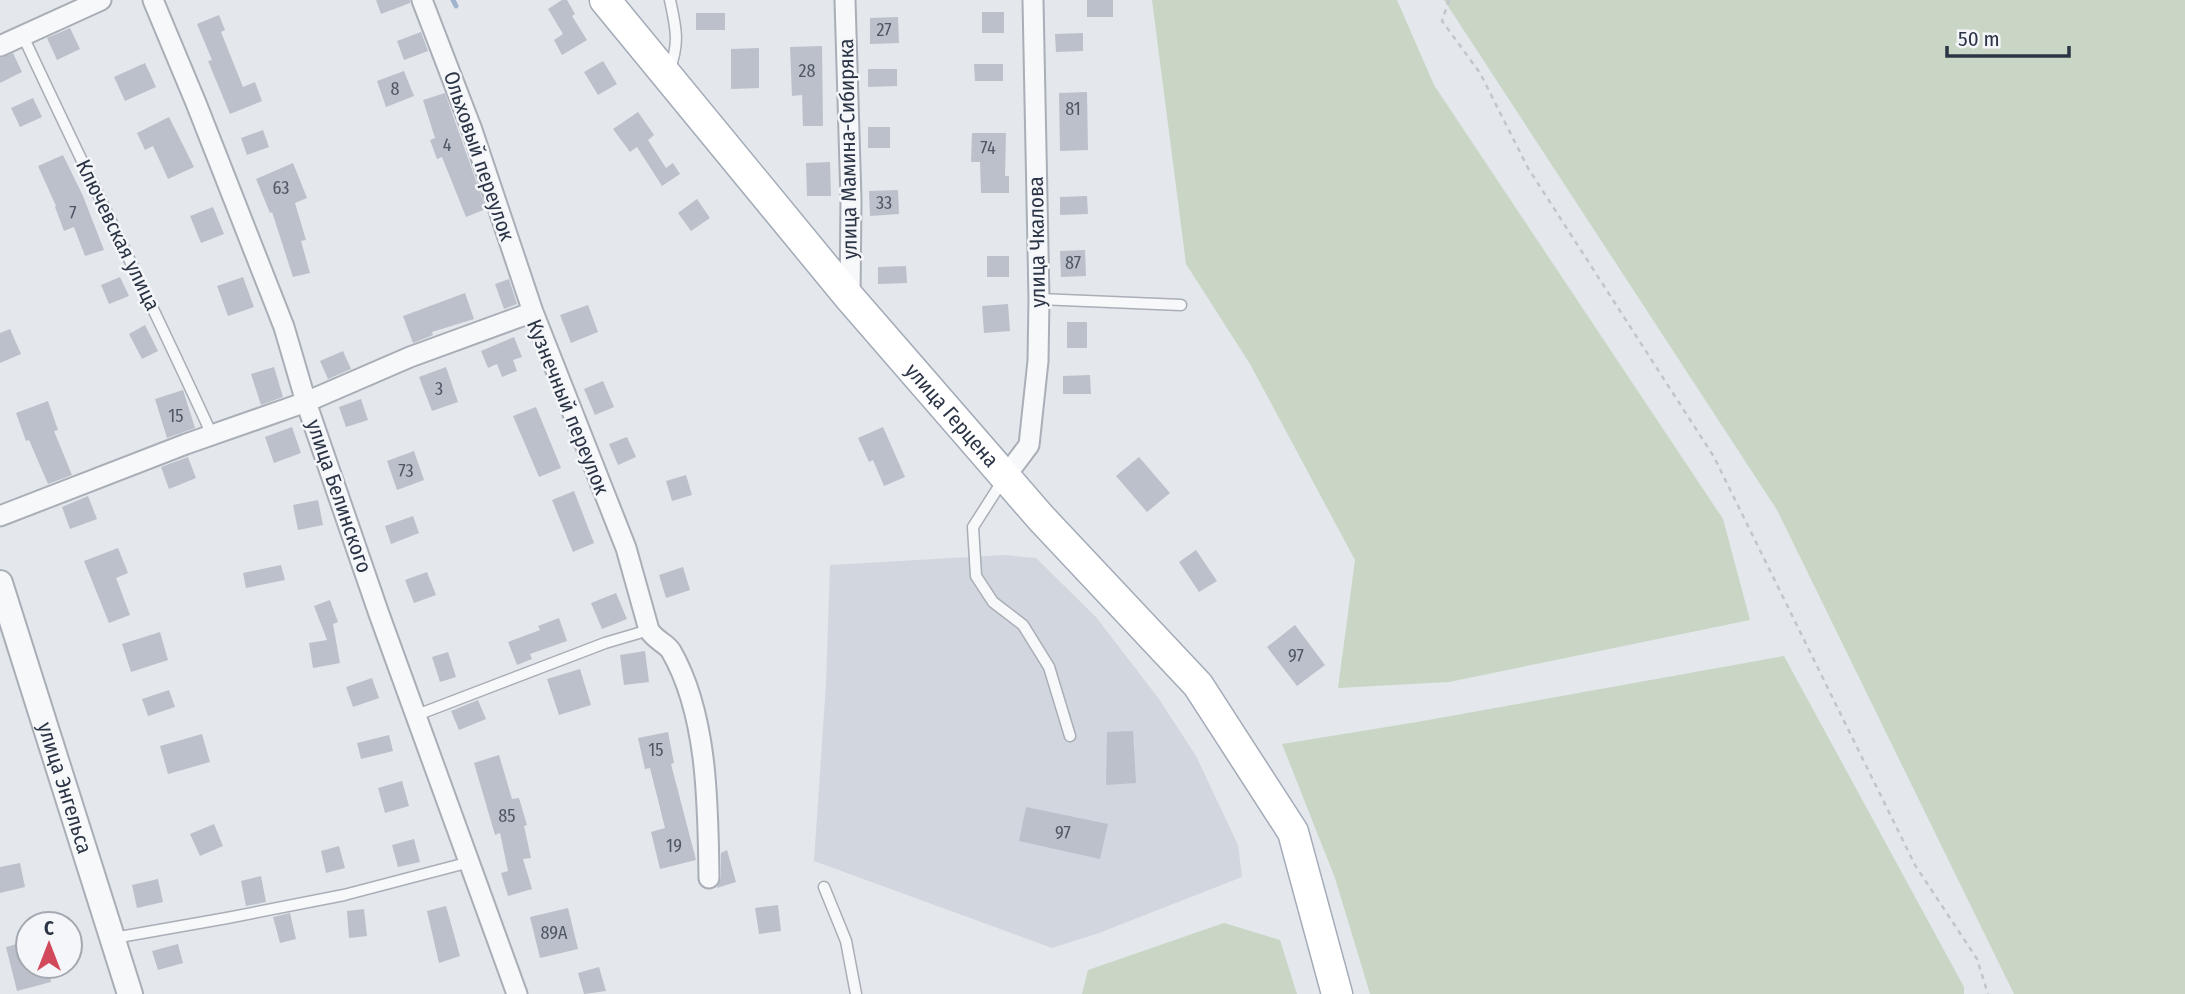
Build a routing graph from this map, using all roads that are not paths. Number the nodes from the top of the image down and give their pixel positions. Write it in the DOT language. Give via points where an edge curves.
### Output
graph roads {
  1 [pos="101,0"];
  2 [pos="153,0"];
  3 [pos="422,0"];
  4 [pos="605,0"];
  5 [pos="670,0"];
  6 [pos="845,0"];
  7 [pos="1034,0"];
  8 [pos="23,36"];
  9 [pos="0,46"];
  10 [pos="667,75"];
  11 [pos="850,298"];
  12 [pos="1039,299"];
  13 [pos="1181,305"];
  14 [pos="533,312"];
  15 [pos="306,402"];
  16 [pos="212,435"];
  17 [pos="1005,477"];
  18 [pos="0,516"];
  19 [pos="0,583"];
  20 [pos="649,630"];
  21 [pos="417,715"];
  22 [pos="1070,736"];
  23 [pos="470,862"];
  24 [pos="709,877"];
  25 [pos="824,887"];
  26 [pos="113,938"];
  27 [pos="130,994"];
  28 [pos="517,994"];
  29 [pos="856,994"];
  30 [pos="1337,994"];
  1 -- 8 [label="street"];
  2 -- 15 [label="street, улица Белинского" via="284,327"];
  3 -- 14 [label="street, Ольховый переулок" via="472,130"];
  4 -- 10 [label="main road, улица Герцена"];
  5 -- 10 [label="lane" via="677,51"];
  6 -- 11 [label="street, улица Мамина-Сибиряка"];
  7 -- 12 [label="street, улица Чкалова"];
  8 -- 9 [label="street"];
  8 -- 16 [label="lane, Ключевская улица"];
  10 -- 11 [label="main road, улица Герцена"];
  11 -- 17 [label="main road, улица Герцена"];
  12 -- 13 [label="lane"];
  12 -- 17 [label="street, улица Чкалова" via="1029,445"];
  14 -- 15 [label="street, Кузнечный переулок" via="410,357"];
  14 -- 20 [label="street, Кузнечный переулок" via="626,548"];
  15 -- 16 [label="street, Кузнечный переулок"];
  15 -- 21 [label="street, улица Белинского"];
  16 -- 18 [label="street, Кузнечный переулок"];
  17 -- 22 [label="lane" via="973,527 976,576 993,602 1023,625 1049,667"];
  17 -- 30 [label="main road, улица Герцена" via="1198,685 1293,832"];
  19 -- 26 [label="street, улица Энгельса"];
  20 -- 21 [label="lane"];
  20 -- 24 [label="street, Кузнечный переулок" via="669,647 688,690 708,794"];
  21 -- 23 [label="street, улица Белинского"];
  23 -- 26 [label="lane" via="344,895"];
  23 -- 28 [label="street, улица Белинского"];
  25 -- 29 [label="lane" via="846,941"];
  26 -- 27 [label="street, улица Энгельса"];
}
